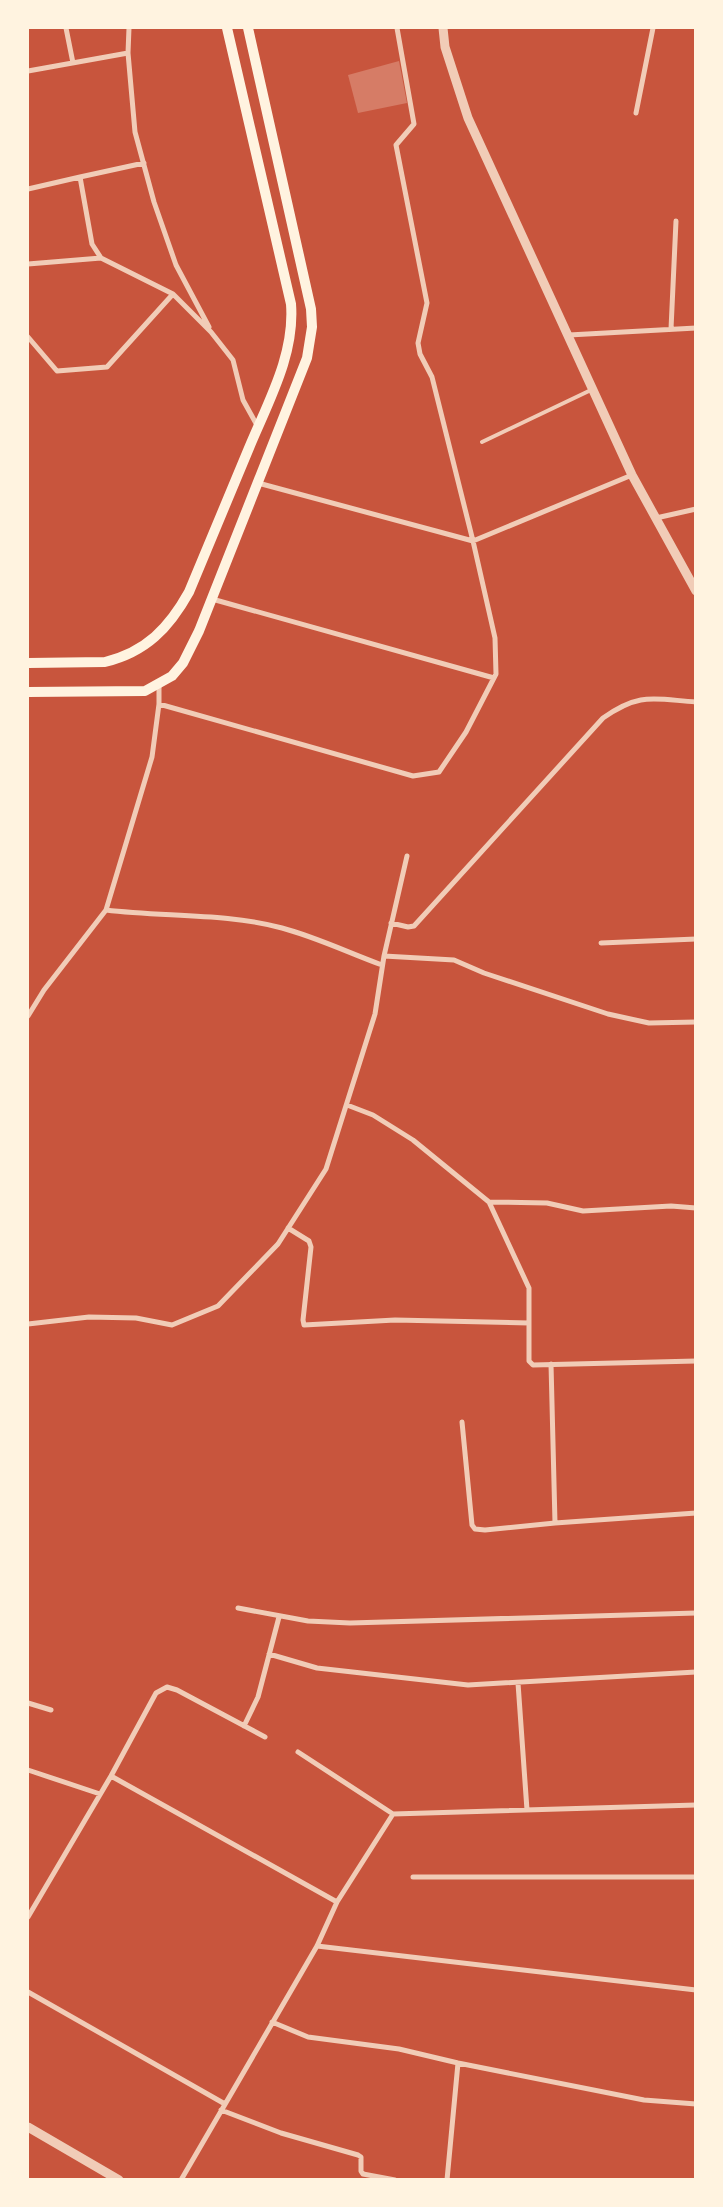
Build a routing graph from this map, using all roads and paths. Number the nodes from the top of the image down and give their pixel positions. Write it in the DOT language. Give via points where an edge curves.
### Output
graph roads {
  1 [pos="66,28"];
  2 [pos="130,28"];
  3 [pos="227,28"];
  4 [pos="248,28"];
  5 [pos="397,28"];
  6 [pos="443,28"];
  7 [pos="652,28"];
  8 [pos="128,54"];
  9 [pos="73,63"];
  10 [pos="28,71"];
  11 [pos="636,113"];
  12 [pos="144,163"];
  13 [pos="80,177"];
  14 [pos="28,188"];
  15 [pos="676,221"];
  16 [pos="101,258"];
  17 [pos="28,264"];
  18 [pos="173,294"];
  19 [pos="696,328"];
  20 [pos="671,329"];
  21 [pos="212,332"];
  22 [pos="569,335"];
  23 [pos="28,337"];
  24 [pos="594,389"];
  25 [pos="258,427"];
  26 [pos="482,442"];
  27 [pos="632,475"];
  28 [pos="258,483"];
  29 [pos="696,509"];
  30 [pos="656,518"];
  31 [pos="473,541"];
  32 [pos="696,591"];
  33 [pos="212,599"];
  34 [pos="28,662"];
  35 [pos="494,678"];
  36 [pos="159,685"];
  37 [pos="28,692"];
  38 [pos="696,702"];
  39 [pos="159,704"];
  40 [pos="407,856"];
  41 [pos="106,910"];
  42 [pos="392,924"];
  43 [pos="696,939"];
  44 [pos="601,943"];
  45 [pos="384,956"];
  46 [pos="382,965"];
  47 [pos="28,1016"];
  48 [pos="696,1022"];
  49 [pos="347,1105"];
  50 [pos="489,1202"];
  51 [pos="696,1208"];
  52 [pos="288,1228"];
  53 [pos="529,1322"];
  54 [pos="28,1324"];
  55 [pos="696,1361"];
  56 [pos="550,1364"];
  57 [pos="462,1422"];
  58 [pos="696,1513"];
  59 [pos="555,1523"];
  60 [pos="238,1608"];
  61 [pos="696,1614"];
  62 [pos="279,1617"];
  63 [pos="269,1654"];
  64 [pos="696,1672"];
  65 [pos="518,1683"];
  66 [pos="28,1702"];
  67 [pos="51,1710"];
  68 [pos="244,1726"];
  69 [pos="265,1737"];
  70 [pos="298,1752"];
  71 [pos="28,1770"];
  72 [pos="111,1776"];
  73 [pos="100,1794"];
  74 [pos="696,1805"];
  75 [pos="527,1810"];
  76 [pos="393,1814"];
  77 [pos="413,1877"];
  78 [pos="696,1877"];
  79 [pos="337,1902"];
  80 [pos="28,1917"];
  81 [pos="317,1946"];
  82 [pos="696,1990"];
  83 [pos="28,1992"];
  84 [pos="272,2022"];
  85 [pos="458,2063"];
  86 [pos="225,2104"];
  87 [pos="696,2104"];
  88 [pos="221,2110"];
  89 [pos="28,2127"];
  90 [pos="118,2180"];
  91 [pos="181,2180"];
  92 [pos="395,2180"];
  93 [pos="447,2180"];
  1 -- 9 [label="street"];
  2 -- 8 [label="street"];
  3 -- 25 [label="main road" via="286,279 293,323 281,371"];
  4 -- 28 [label="main road" via="312,327 307,358"];
  5 -- 31 [label="street" via="414,124 396,145 427,303 418,343 432,377"];
  6 -- 22 [label="street" via="445,46 468,118"];
  7 -- 11 [label="street"];
  8 -- 9 [label="street"];
  8 -- 12 [label="street" via="135,132"];
  9 -- 10 [label="street"];
  12 -- 13 [label="street"];
  12 -- 21 [label="street" via="176,265"];
  13 -- 14 [label="street"];
  13 -- 16 [label="street" via="92,244"];
  15 -- 20 [label="street"];
  16 -- 17 [label="street"];
  16 -- 18 [label="street"];
  18 -- 21 [label="street"];
  18 -- 23 [label="street" via="107,367 57,371"];
  19 -- 20 [label="street"];
  20 -- 22 [label="street"];
  21 -- 25 [label="street" via="233,360 243,400"];
  22 -- 24 [label="street"];
  24 -- 26 [label="lane"];
  24 -- 27 [label="street"];
  25 -- 34 [label="main road" via="189,592 162,632 132,654 105,662"];
  27 -- 30 [label="street"];
  27 -- 31 [label="street"];
  28 -- 31 [label="street"];
  28 -- 33 [label="main road"];
  29 -- 30 [label="street"];
  30 -- 32 [label="street"];
  31 -- 35 [label="street" via="495,638"];
  33 -- 35 [label="street"];
  33 -- 36 [label="main road" via="183,663"];
  35 -- 39 [label="street" via="466,732 439,772 413,776"];
  36 -- 37 [label="main road" via="145,691 129,692"];
  36 -- 39 [label="street"];
  38 -- 42 [label="street" via="636,700 621,705 603,718 414,926"];
  39 -- 41 [label="street" via="152,757"];
  40 -- 42 [label="street"];
  41 -- 46 [label="street" via="244,921 281,928"];
  41 -- 47 [label="street" via="44,990"];
  42 -- 45 [label="street"];
  43 -- 44 [label="street"];
  45 -- 46 [label="street"];
  45 -- 48 [label="street" via="454,960 608,1014 649,1023"];
  46 -- 49 [label="street" via="375,1014"];
  49 -- 50 [label="street" via="373,1115 413,1140"];
  49 -- 52 [label="street" via="326,1169"];
  50 -- 51 [label="street" via="547,1202 583,1211 672,1206"];
  50 -- 53 [label="street" via="529,1288"];
  52 -- 53 [label="street" via="309,1241 311,1247 304,1325 395,1320"];
  52 -- 54 [label="street" via="278,1244 218,1306 172,1325 136,1318 89,1317"];
  53 -- 56 [label="street" via="528,1360 533,1365"];
  55 -- 56 [label="street"];
  56 -- 59 [label="street"];
  57 -- 59 [label="street" via="475,1529"];
  58 -- 59 [label="street"];
  60 -- 62 [label="street"];
  61 -- 62 [label="street" via="350,1623"];
  62 -- 63 [label="street"];
  63 -- 65 [label="street" via="317,1668 468,1685"];
  63 -- 68 [label="street" via="258,1697"];
  64 -- 65 [label="street"];
  65 -- 75 [label="street"];
  66 -- 67 [label="street"];
  68 -- 69 [label="street"];
  68 -- 72 [label="street" via="167,1687 156,1693"];
  70 -- 76 [label="street"];
  71 -- 73 [label="street"];
  72 -- 73 [label="street"];
  72 -- 79 [label="street"];
  73 -- 80 [label="street"];
  74 -- 75 [label="street"];
  75 -- 76 [label="street"];
  76 -- 79 [label="street"];
  77 -- 78 [label="street"];
  79 -- 81 [label="street"];
  81 -- 82 [label="street"];
  81 -- 84 [label="street"];
  83 -- 86 [label="street"];
  84 -- 85 [label="street" via="308,2037 399,2049"];
  84 -- 86 [label="street"];
  85 -- 87 [label="street" via="644,2100"];
  85 -- 93 [label="street"];
  86 -- 88 [label="street"];
  88 -- 91 [label="street"];
  88 -- 92 [label="street" via="282,2133 358,2155 363,2174"];
  89 -- 90 [label="street"];
}
